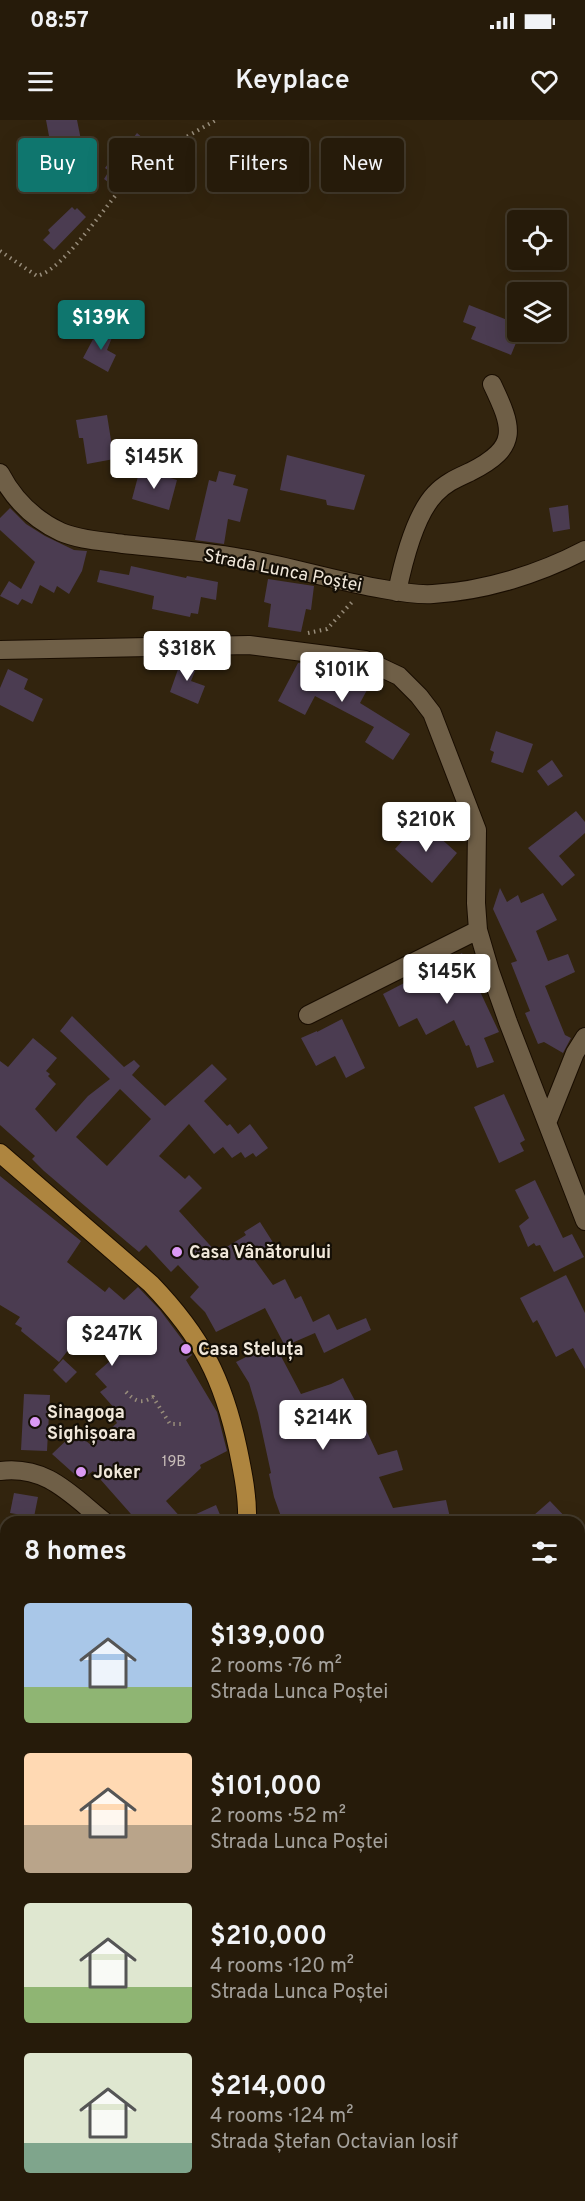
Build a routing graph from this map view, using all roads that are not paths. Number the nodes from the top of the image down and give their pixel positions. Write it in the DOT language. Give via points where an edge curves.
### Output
graph roads {
  1 [pos="492,384"];
  2 [pos="0,473"];
  3 [pos="585,550"];
  4 [pos="397,592"];
  5 [pos="0,650"];
  6 [pos="478,930"];
  7 [pos="308,1015"];
  8 [pos="585,1037"];
  9 [pos="547,1123"];
  10 [pos="0,1153"];
  11 [pos="585,1221"];
  12 [pos="0,1471"];
  13 [pos="97,1516"];
  14 [pos="247,1516"];
  1 -- 4 [label="street" via="509,428 507,443 493,459 449,482 434,495 404,559"];
  2 -- 4 [label="street, Strada Lunca Poștei" via="24,508 63,533 240,558"];
  3 -- 4 [label="street, Strada Lunca Poștei" via="528,574 462,591 430,595"];
  5 -- 6 [label="street" via="249,645 365,660 399,676 432,712 477,830"];
  6 -- 7 [label="street"];
  6 -- 9 [label="street"];
  8 -- 9 [label="street"];
  9 -- 11 [label="street"];
  10 -- 14 [label="main road" via="151,1284 197,1338 218,1379 233,1425"];
  12 -- 13 [label="street" via="32,1471 47,1477"];
}
